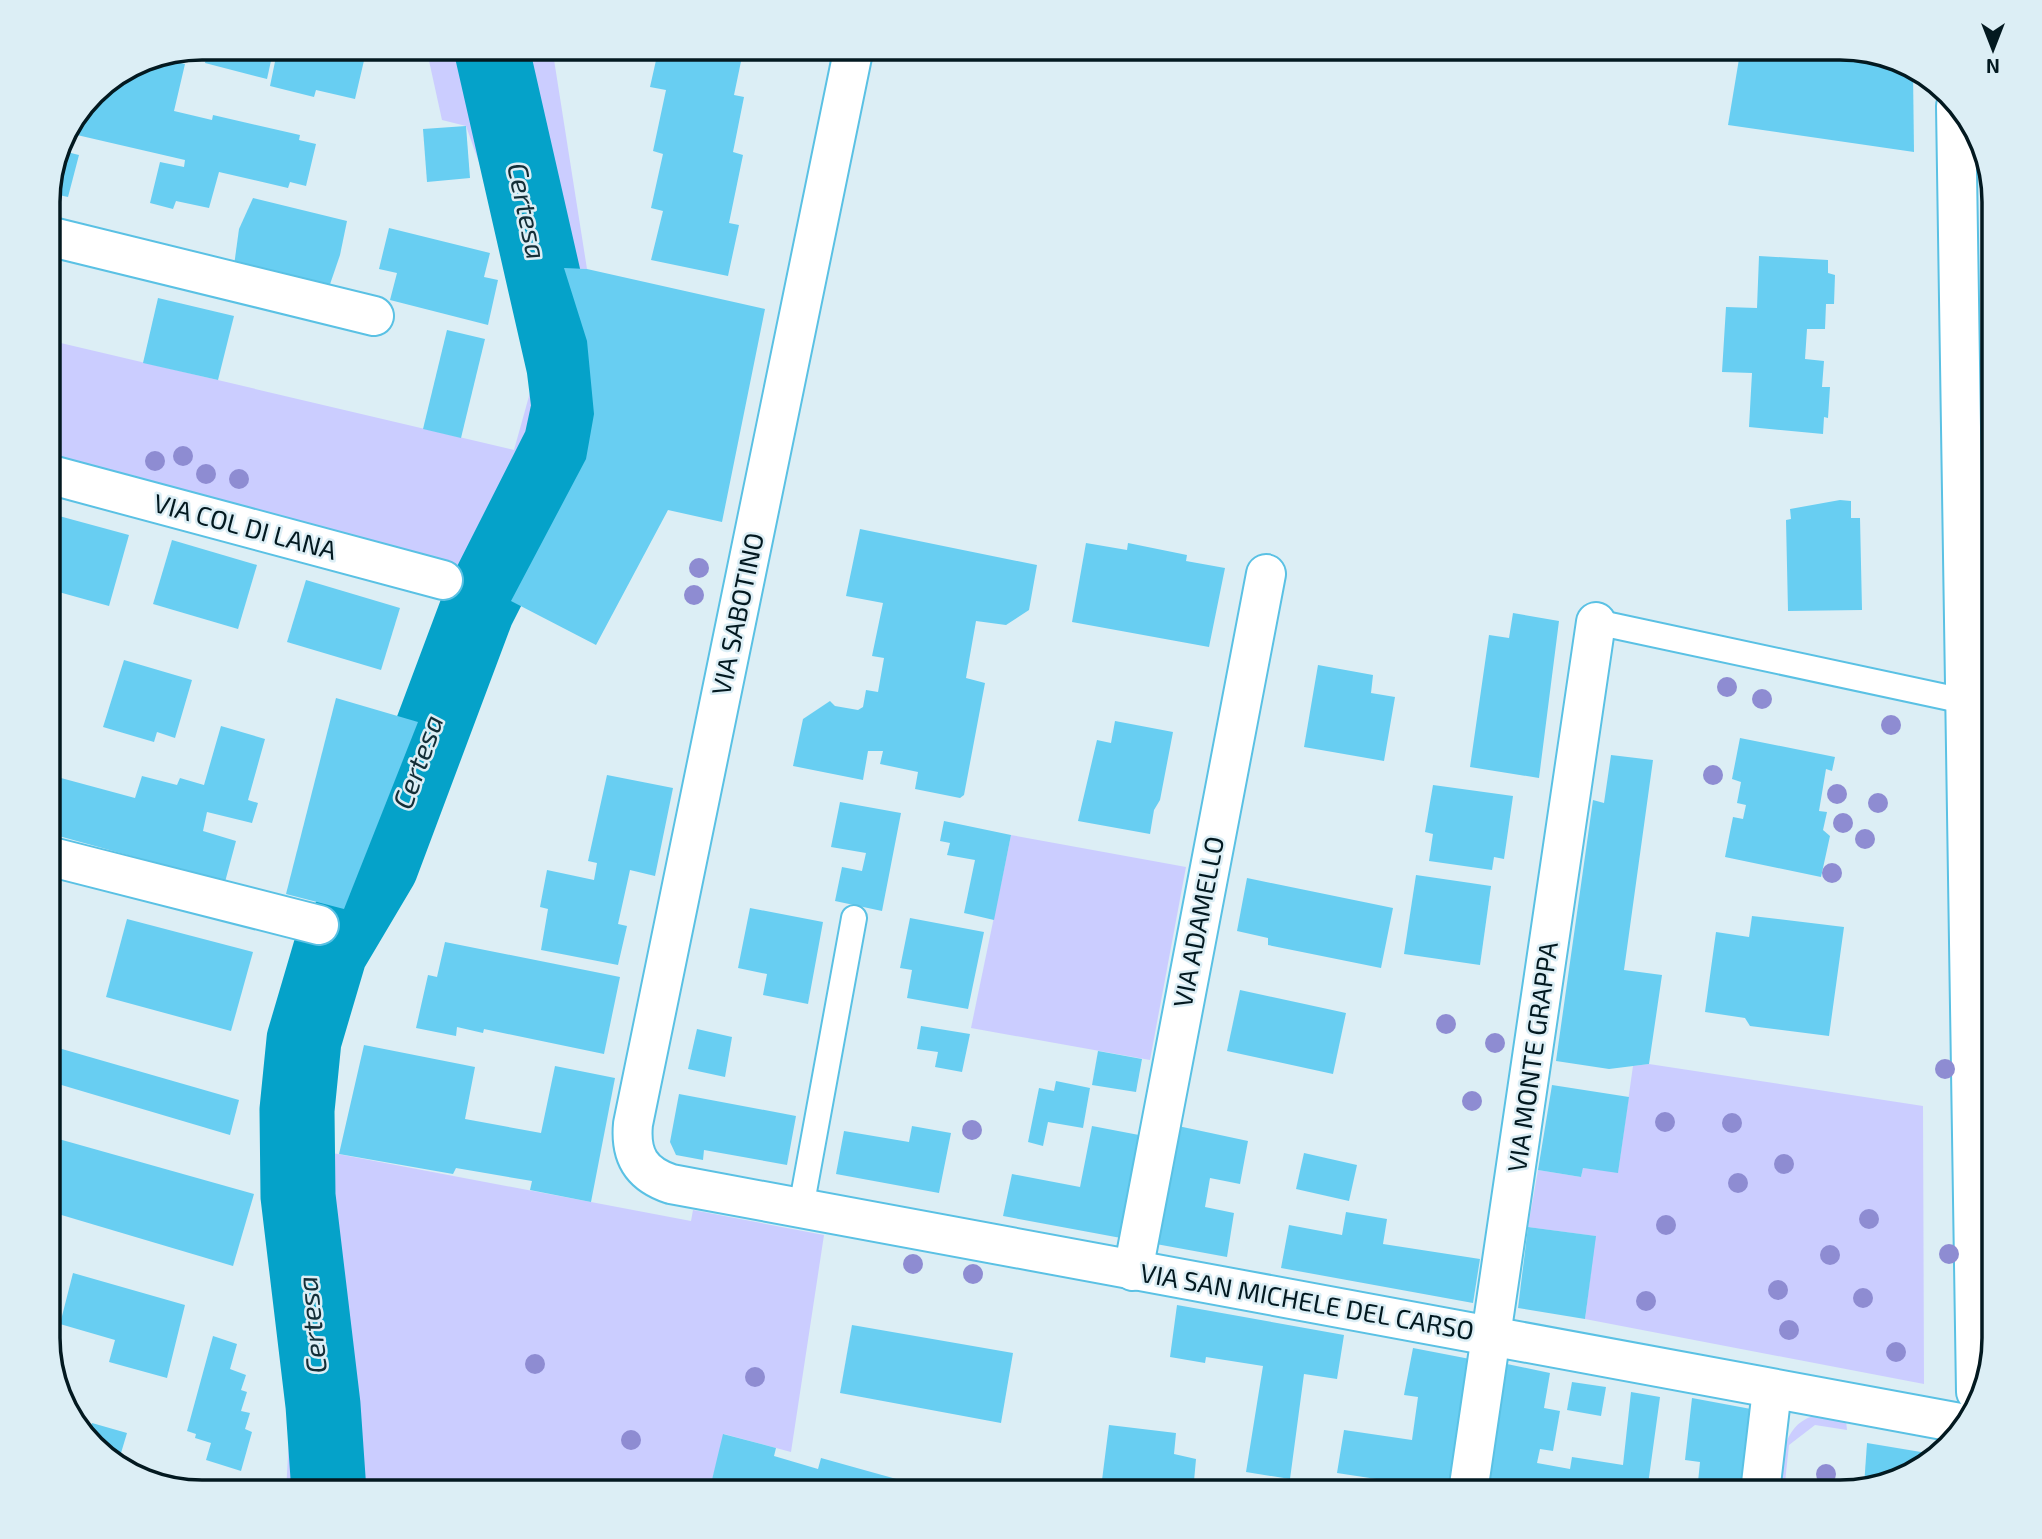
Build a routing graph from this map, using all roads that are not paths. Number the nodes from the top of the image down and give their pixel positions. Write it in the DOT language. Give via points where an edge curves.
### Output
graph roads {
  1 [pos="851,60"];
  2 [pos="1956,119"];
  3 [pos="60,239"];
  4 [pos="374,316"];
  5 [pos="60,477"];
  6 [pos="1266,574"];
  7 [pos="443,580"];
  8 [pos="1596,622"];
  9 [pos="1964,701"];
  10 [pos="60,859"];
  11 [pos="854,918"];
  12 [pos="319,925"];
  13 [pos="650,1175"];
  14 [pos="801,1208"];
  15 [pos="1133,1271"];
  16 [pos="1492,1336"];
  17 [pos="1976,1380"];
  18 [pos="1772,1390"];
  19 [pos="1954,1422"];
  20 [pos="1470,1480"];
  21 [pos="1761,1480"];
  1 -- 13 [label="street, VIA SABOTINO" via="633,1124 635,1158"];
  2 -- 9 [label="street"];
  3 -- 4 [label="street"];
  5 -- 7 [label="street, VIA COL DI LANA"];
  6 -- 15 [label="street, VIA ADAMELLO"];
  8 -- 9 [label="lane"];
  8 -- 16 [label="street, VIA MONTE GRAPPA"];
  9 -- 17 [label="street"];
  10 -- 12 [label="street"];
  11 -- 14 [label="lane"];
  13 -- 14 [label="street, VIA SAN MICHELE DEL CARSO" via="671,1184"];
  14 -- 15 [label="street, VIA SAN MICHELE DEL CARSO"];
  15 -- 16 [label="street, VIA SAN MICHELE DEL CARSO"];
  16 -- 18 [label="street, VIA SAN MICHELE DEL CARSO"];
  16 -- 20 [label="street, VIA MONTE GRAPPA"];
  18 -- 19 [label="street, VIA SAN MICHELE DEL CARSO"];
  18 -- 21 [label="street"];
}
